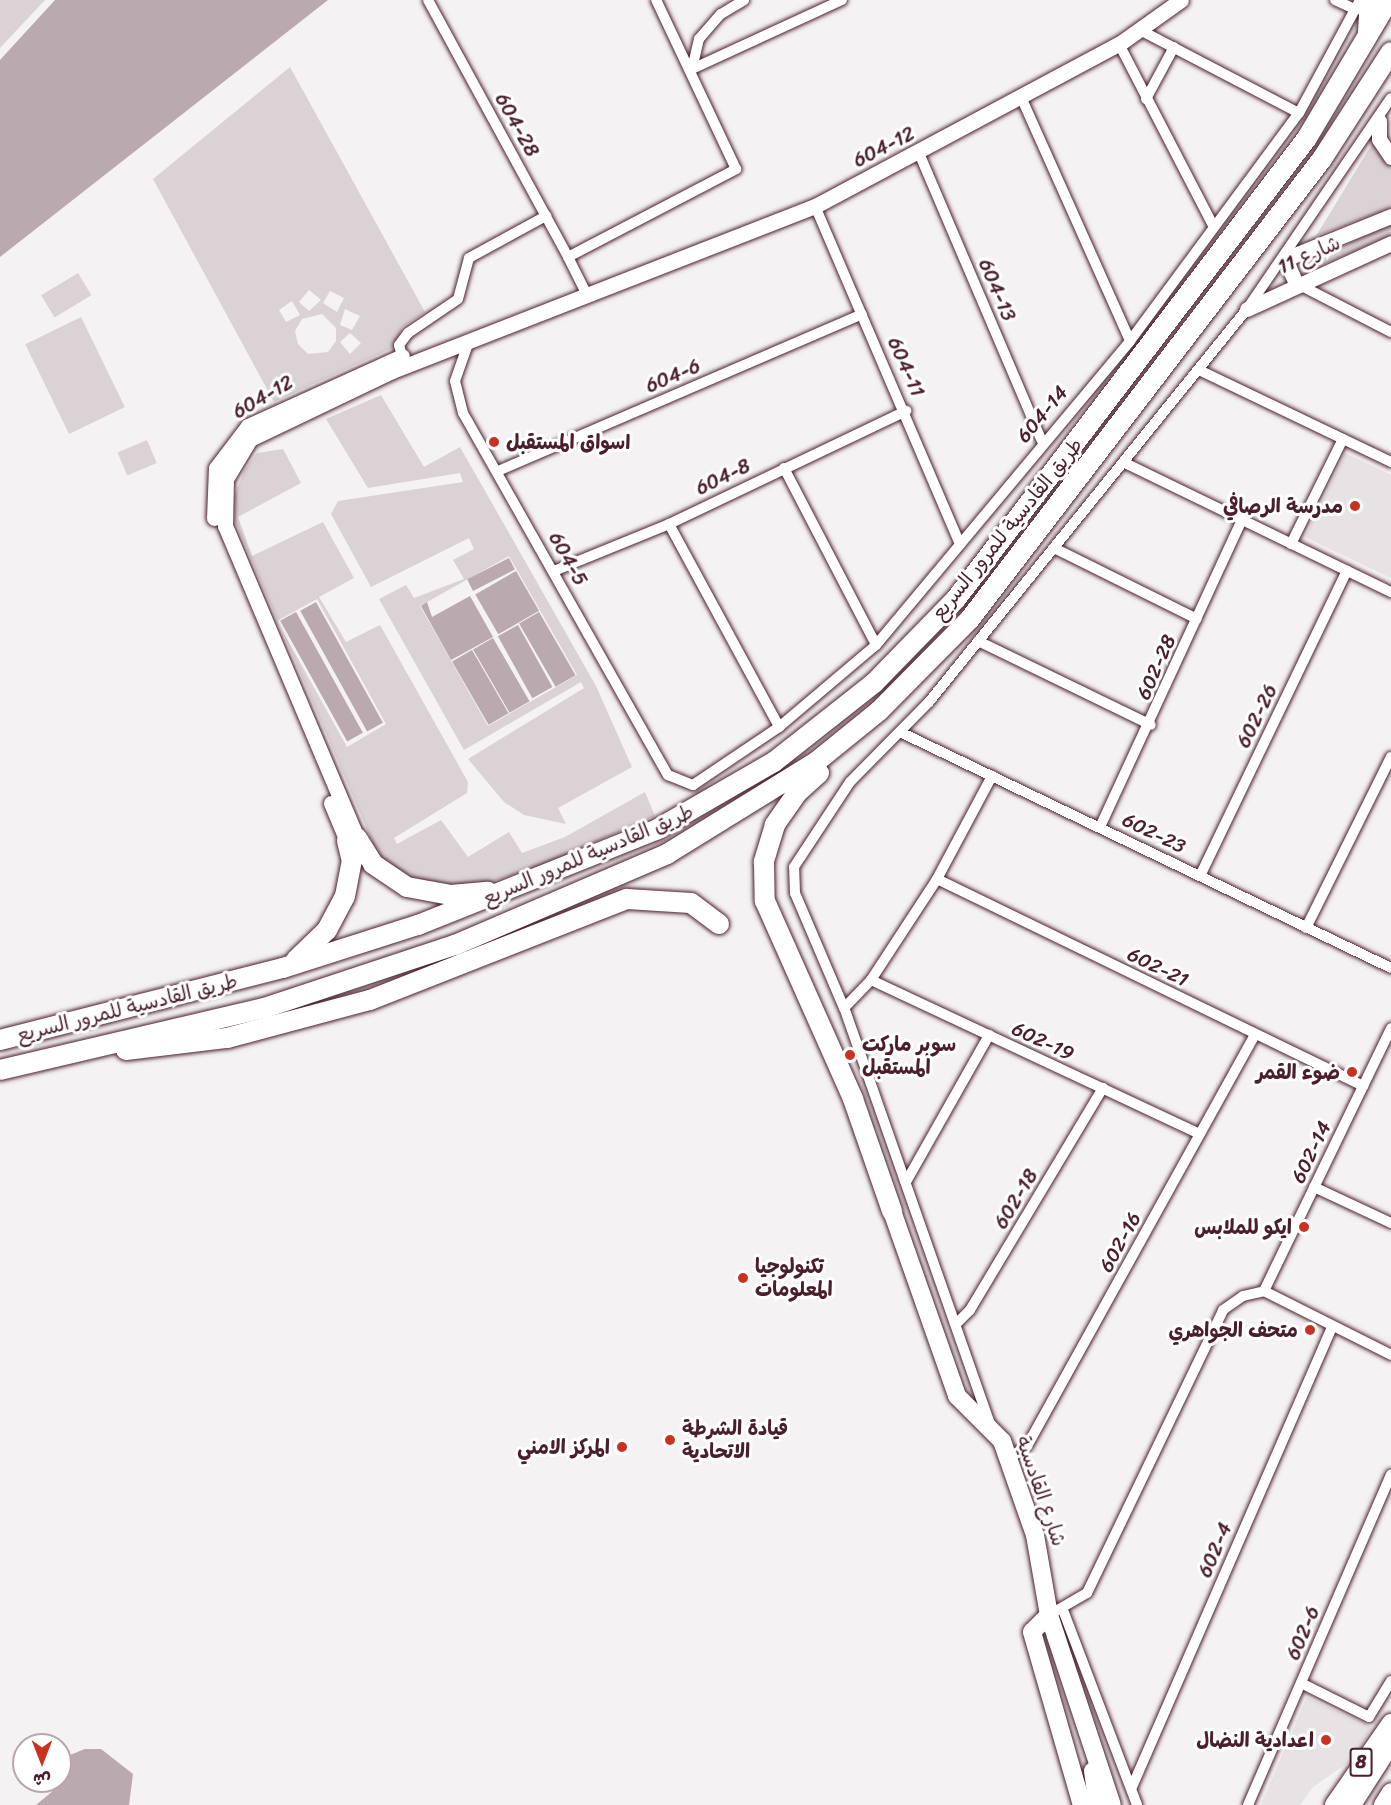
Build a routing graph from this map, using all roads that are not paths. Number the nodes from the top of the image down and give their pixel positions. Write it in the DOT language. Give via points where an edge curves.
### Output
graph roads {
  1 [pos="428,0"];
  2 [pos="656,0"];
  3 [pos="744,0"];
  4 [pos="1181,0"];
  5 [pos="1335,0"];
  6 [pos="1389,0"];
  7 [pos="839,1"];
  8 [pos="1362,3"];
  9 [pos="1140,30"];
  10 [pos="1368,35"];
  11 [pos="1119,44"];
  12 [pos="1174,47"];
  13 [pos="1391,52"];
  14 [pos="692,69"];
  15 [pos="1021,97"];
  16 [pos="1391,98"];
  17 [pos="1146,99"];
  18 [pos="1299,113"];
  19 [pos="1378,121"];
  20 [pos="919,153"];
  21 [pos="1391,157"];
  22 [pos="815,206"];
  23 [pos="546,216"];
  24 [pos="1391,216"];
  25 [pos="1213,225"];
  26 [pos="1391,243"];
  27 [pos="568,257"];
  28 [pos="1285,259"];
  29 [pos="1296,283"];
  30 [pos="587,295"];
  31 [pos="1247,309"];
  32 [pos="862,314"];
  33 [pos="1391,332"];
  34 [pos="470,341"];
  35 [pos="1130,341"];
  36 [pos="423,353"];
  37 [pos="402,356"];
  38 [pos="1199,370"];
  39 [pos="906,411"];
  40 [pos="1343,439"];
  41 [pos="1042,441"];
  42 [pos="1391,462"];
  43 [pos="1125,463"];
  44 [pos="784,468"];
  45 [pos="498,471"];
  46 [pos="1242,520"];
  47 [pos="669,524"];
  48 [pos="960,544"];
  49 [pos="1291,544"];
  50 [pos="1056,549"];
  51 [pos="554,571"];
  52 [pos="1347,571"];
  53 [pos="1391,592"];
  54 [pos="1197,620"];
  55 [pos="978,640"];
  56 [pos="876,645"];
  57 [pos="1151,724"];
  58 [pos="779,727"];
  59 [pos="900,732"];
  60 [pos="849,736"];
  61 [pos="1391,757"];
  62 [pos="992,776"];
  63 [pos="682,784"];
  64 [pos="1100,827"];
  65 [pos="352,839"];
  66 [pos="1200,876"];
  67 [pos="937,879"];
  68 [pos="515,890"];
  69 [pos="719,924"];
  70 [pos="1306,928"];
  71 [pos="283,968"];
  72 [pos="1391,968"];
  73 [pos="871,980"];
  74 [pos="844,1008"];
  75 [pos="1391,1028"];
  76 [pos="989,1035"];
  77 [pos="1255,1035"];
  78 [pos="0,1040"];
  79 [pos="116,1044"];
  80 [pos="0,1070"];
  81 [pos="1363,1086"];
  82 [pos="1103,1088"];
  83 [pos="1200,1134"];
  84 [pos="906,1182"];
  85 [pos="1314,1187"];
  86 [pos="892,1211"];
  87 [pos="1391,1223"];
  88 [pos="1264,1291"];
  89 [pos="956,1324"];
  90 [pos="1332,1327"];
  91 [pos="1391,1355"];
  92 [pos="992,1428"];
  93 [pos="1008,1459"];
  94 [pos="1391,1475"];
  95 [pos="1056,1613"];
  96 [pos="1391,1680"];
  97 [pos="1301,1683"];
  98 [pos="1084,1719"];
  99 [pos="1391,1723"];
  100 [pos="1389,1748"];
  101 [pos="1132,1787"];
  102 [pos="1391,1792"];
  103 [pos="1082,1805"];
  104 [pos="1098,1805"];
  105 [pos="1112,1805"];
  106 [pos="1137,1805"];
  107 [pos="1248,1805"];
  108 [pos="1334,1805"];
  109 [pos="1352,1805"];
  110 [pos="1383,1805"];
  1 -- 23 [label="street, 604-28"];
  2 -- 14 [label="street"];
  3 -- 14 [label="street" via="721,14 699,39"];
  4 -- 9 [label="main road, 604-12"];
  5 -- 8 [label="street"];
  6 -- 10 [label="highway, طريق القادسية للمرور السريع"];
  7 -- 14 [label="street"];
  8 -- 10 [label="highway"];
  8 -- 18 [label="street, 604-14"];
  9 -- 11 [label="main road, 604-12"];
  9 -- 12 [label="street"];
  10 -- 68 [label="highway, طريق القادسية للمرور السريع" via="1307,138 1142,360 956,598 874,682 774,762 710,802"];
  11 -- 15 [label="main road, 604-12"];
  11 -- 17 [label="street"];
  12 -- 17 [label="street"];
  12 -- 18 [label="street"];
  13 -- 60 [label="highway, طريق القادسية للمرور السريع" via="1322,159 1061,505 970,619"];
  14 -- 27 [label="street" via="736,169 579,255"];
  15 -- 20 [label="main road, 604-12"];
  15 -- 35 [label="street"];
  16 -- 19 [label="street"];
  17 -- 25 [label="street"];
  18 -- 25 [label="street, 604-14"];
  19 -- 21 [label="main road" via="1378,140"];
  19 -- 28 [label="street"];
  20 -- 22 [label="main road, 604-12"];
  20 -- 41 [label="street, 604-13"];
  22 -- 30 [label="main road, 604-12"];
  22 -- 32 [label="street, 604-11"];
  23 -- 27 [label="street, 604-28"];
  23 -- 37 [label="street" via="469,258 458,299 403,339"];
  24 -- 28 [label="main road, شارع 11"];
  25 -- 35 [label="street, 604-14"];
  26 -- 29 [label="main road, شارع 11"];
  27 -- 30 [label="street, 604-28"];
  28 -- 29 [label="main road"];
  28 -- 31 [label="street"];
  29 -- 31 [label="main road, شارع 11"];
  29 -- 33 [label="street"];
  30 -- 34 [label="main road, 604-12"];
  30 -- 36 [label="main road, 604-12"];
  31 -- 38 [label="street"];
  32 -- 39 [label="street, 604-11"];
  32 -- 45 [label="street, 604-6"];
  34 -- 36 [label="main road, 604-12"];
  34 -- 45 [label="street, 604-5" via="457,369 455,390"];
  35 -- 41 [label="street, 604-14"];
  36 -- 37 [label="main road, 604-12"];
  36 -- 65 [label="main road, 604-12" via="259,432 235,457 224,491 228,536"];
  37 -- 65 [label="main road, 604-12" via="283,405 248,426 221,459 213,487 218,537"];
  38 -- 40 [label="street"];
  38 -- 43 [label="street"];
  39 -- 44 [label="street, 604-8"];
  39 -- 48 [label="street, 604-11"];
  40 -- 42 [label="street"];
  40 -- 49 [label="street"];
  41 -- 48 [label="street, 604-14"];
  43 -- 46 [label="street"];
  43 -- 50 [label="street"];
  44 -- 47 [label="street, 604-8"];
  44 -- 56 [label="street"];
  45 -- 51 [label="street, 604-5"];
  46 -- 49 [label="street"];
  46 -- 54 [label="street, 602-28"];
  47 -- 51 [label="street, 604-8"];
  47 -- 58 [label="street"];
  48 -- 56 [label="street, 604-14"];
  49 -- 52 [label="street"];
  50 -- 54 [label="street"];
  50 -- 55 [label="street"];
  51 -- 63 [label="street, 604-5" via="668,776"];
  52 -- 53 [label="street"];
  52 -- 66 [label="street, 602-26"];
  54 -- 57 [label="street, 602-28"];
  55 -- 57 [label="street"];
  55 -- 59 [label="street"];
  56 -- 58 [label="street, 604-14"];
  57 -- 64 [label="street, 602-28"];
  58 -- 63 [label="street, 604-14" via="703,781"];
  59 -- 62 [label="street, 602-23"];
  59 -- 74 [label="street" via="850,782 794,867 795,893"];
  60 -- 79 [label="highway, طريق القادسية للمرور السريع" via="782,786 667,854 455,945 264,1008"];
  60 -- 86 [label="highway" via="837,757 781,813 766,849 763,888 772,925 854,1099"];
  61 -- 70 [label="street"];
  62 -- 64 [label="street, 602-23"];
  62 -- 67 [label="street"];
  64 -- 66 [label="street, 602-23"];
  65 -- 68 [label="highway" via="381,872 421,891 451,895"];
  65 -- 71 [label="highway" via="352,871 337,913 314,945"];
  66 -- 70 [label="street, 602-23"];
  67 -- 73 [label="street"];
  67 -- 77 [label="street, 602-21"];
  68 -- 71 [label="highway, طريق القادسية للمرور السريع"];
  69 -- 79 [label="highway" via="691,903 627,898 413,984 277,1027 139,1051"];
  70 -- 72 [label="street, 602-23"];
  71 -- 78 [label="highway, طريق القادسية للمرور السريع"];
  73 -- 74 [label="street"];
  73 -- 76 [label="street, 602-19"];
  74 -- 84 [label="street"];
  75 -- 81 [label="street, 602-14"];
  76 -- 82 [label="street, 602-19"];
  76 -- 84 [label="street"];
  77 -- 81 [label="street, 602-21"];
  77 -- 83 [label="street, 602-16"];
  79 -- 80 [label="highway, طريق القادسية للمرور السريع"];
  81 -- 85 [label="street, 602-14"];
  82 -- 83 [label="street, 602-19"];
  82 -- 89 [label="street, 602-18" via="970,1310"];
  83 -- 93 [label="street, 602-16" via="1027,1446"];
  84 -- 89 [label="street"];
  85 -- 87 [label="street"];
  85 -- 88 [label="street, 602-14"];
  86 -- 92 [label="main road, شارع القادسية" via="957,1396"];
  88 -- 90 [label="street"];
  88 -- 95 [label="street" via="1243,1296 1223,1310 1088,1593"];
  89 -- 92 [label="street"];
  90 -- 91 [label="street"];
  90 -- 101 [label="street, 602-4"];
  92 -- 93 [label="main road, شارع القادسية"];
  93 -- 95 [label="main road, شارع القادسية" via="1035,1535"];
  94 -- 97 [label="street, 602-6"];
  95 -- 98 [label="main road, شارع القادسية"];
  95 -- 101 [label="street"];
  95 -- 103 [label="main road" via="1032,1632"];
  96 -- 97 [label="street" via="1366,1716"];
  97 -- 107 [label="street, 602-6"];
  98 -- 104 [label="main road"];
  98 -- 105 [label="main road, شارع القادسية"];
  99 -- 108 [label="main road, 8"];
  100 -- 109 [label="main road"];
  101 -- 106 [label="street"];
  102 -- 110 [label="main road"];
}
